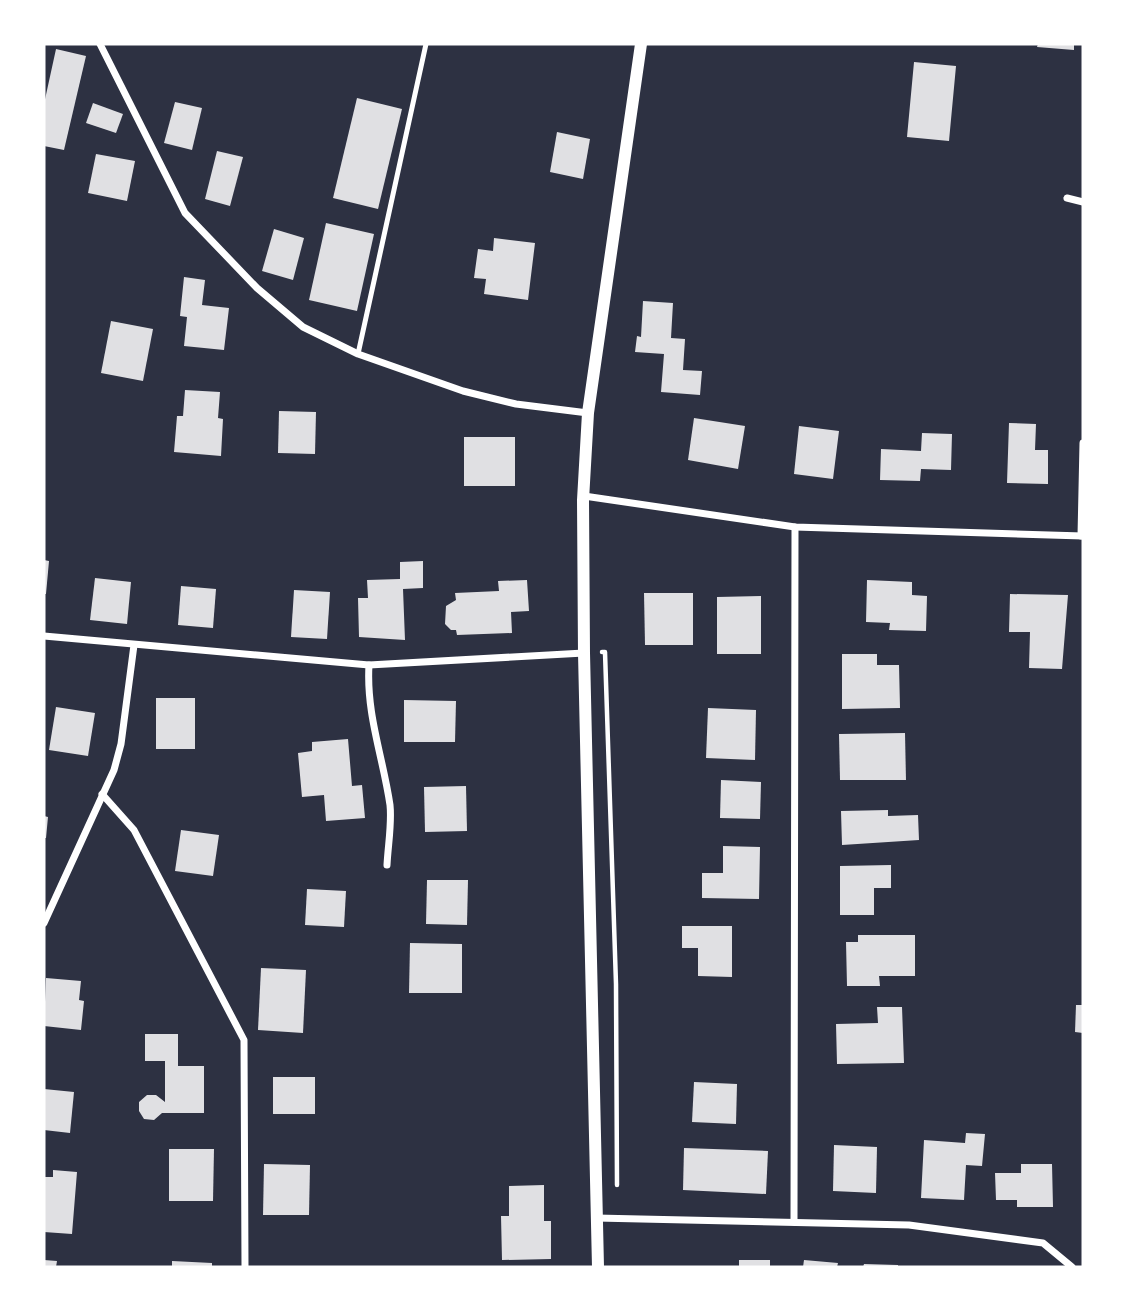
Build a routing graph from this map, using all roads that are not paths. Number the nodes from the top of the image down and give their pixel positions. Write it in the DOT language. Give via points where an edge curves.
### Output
graph roads {
  1 [pos="100,44"];
  2 [pos="426,44"];
  3 [pos="641,44"];
  4 [pos="1067,198"];
  5 [pos="1083,202"];
  6 [pos="358,354"];
  7 [pos="588,413"];
  8 [pos="1083,443"];
  9 [pos="584,496"];
  10 [pos="795,527"];
  11 [pos="1082,536"];
  12 [pos="44,636"];
  13 [pos="134,645"];
  14 [pos="584,653"];
  15 [pos="369,665"];
  16 [pos="102,793"];
  17 [pos="387,864"];
  18 [pos="44,923"];
  19 [pos="596,1218"];
  20 [pos="794,1222"];
  21 [pos="245,1267"];
  22 [pos="598,1267"];
  23 [pos="1072,1267"];
  1 -- 6 [label="street" via="185,213 257,288 303,327"];
  2 -- 6 [label="lane"];
  3 -- 7 [label="street"];
  4 -- 5 [label="street"];
  6 -- 7 [label="street" via="476,394"];
  7 -- 9 [label="street"];
  8 -- 11 [label="street"];
  9 -- 10 [label="street"];
  9 -- 14 [label="street"];
  10 -- 11 [label="street"];
  10 -- 20 [label="street"];
  12 -- 13 [label="street"];
  13 -- 15 [label="street"];
  13 -- 16 [label="street" via="121,744"];
  14 -- 15 [label="street"];
  14 -- 19 [label="street"];
  15 -- 17 [label="street" via="369,700 390,806"];
  16 -- 18 [label="street"];
  16 -- 21 [label="street" via="134,830 244,1040"];
  19 -- 20 [label="street"];
  19 -- 22 [label="street"];
  20 -- 23 [label="street" via="909,1225 999,1235 1043,1243"];
}
